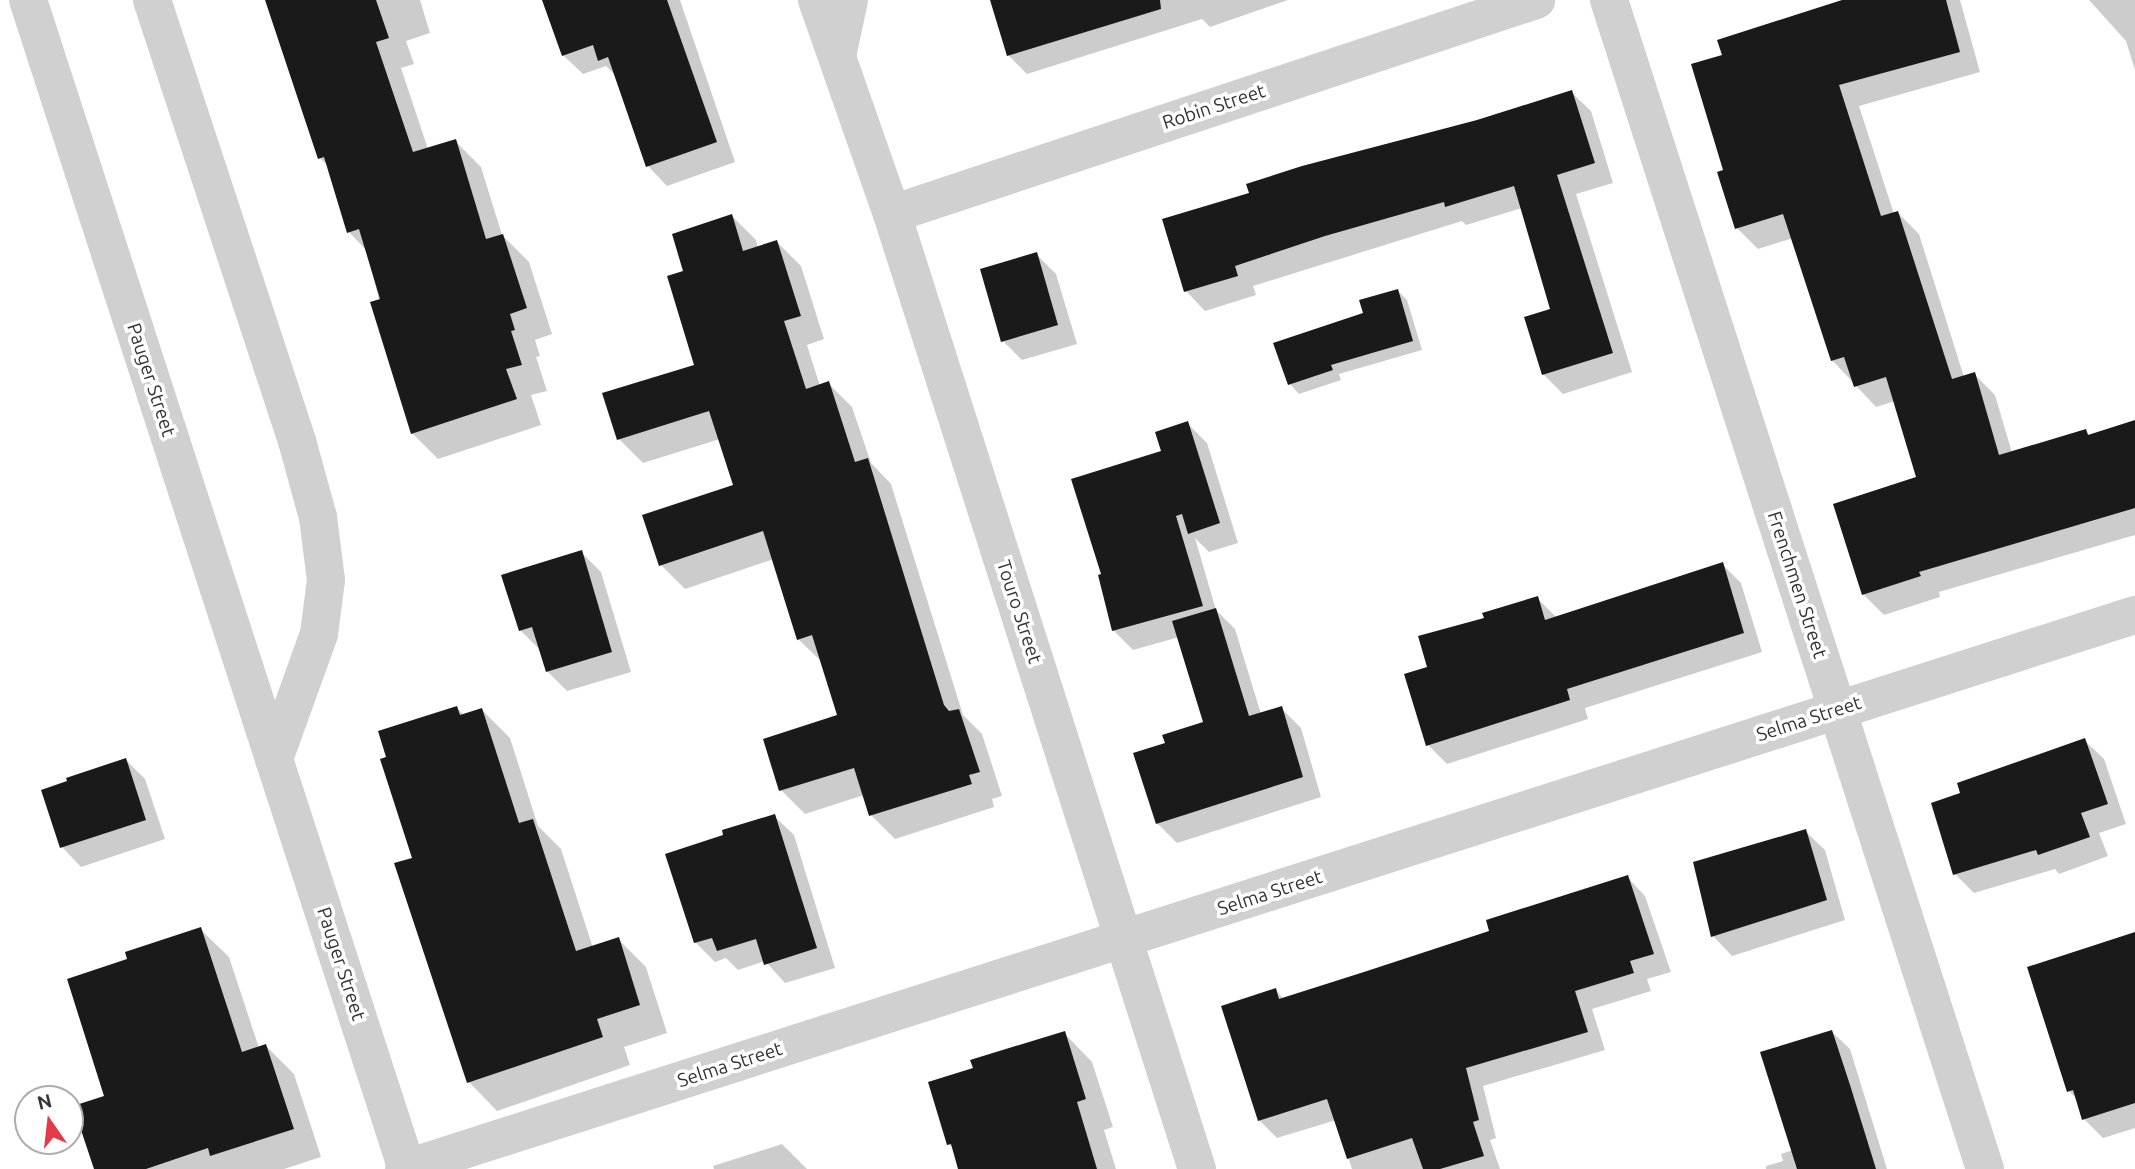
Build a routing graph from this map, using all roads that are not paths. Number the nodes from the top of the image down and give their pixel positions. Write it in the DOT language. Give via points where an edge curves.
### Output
graph roads {
  1 [pos="28,0"];
  2 [pos="152,0"];
  3 [pos="817,0"];
  4 [pos="849,0"];
  5 [pos="1536,0"];
  6 [pos="1609,0"];
  7 [pos="836,56"];
  8 [pos="892,215"];
  9 [pos="2135,615"];
  10 [pos="1837,710"];
  11 [pos="274,759"];
  12 [pos="1124,940"];
  13 [pos="406,1169"];
  14 [pos="1197,1169"];
  15 [pos="1985,1169"];
  1 -- 11 [label="street, Pauger Street"];
  2 -- 11 [label="street" via="318,517 326,580 319,634"];
  3 -- 7 [label="street, Touro Street"];
  4 -- 7 [label="street"];
  5 -- 8 [label="street, Robin Street"];
  6 -- 10 [label="street, Frenchmen Street"];
  7 -- 8 [label="street, Touro Street"];
  8 -- 12 [label="street, Touro Street"];
  9 -- 10 [label="street, Selma Street"];
  10 -- 12 [label="street, Selma Street"];
  10 -- 15 [label="street, Frenchmen Street"];
  11 -- 13 [label="street, Pauger Street"];
  12 -- 13 [label="street, Selma Street"];
  12 -- 14 [label="street, Touro Street"];
}
